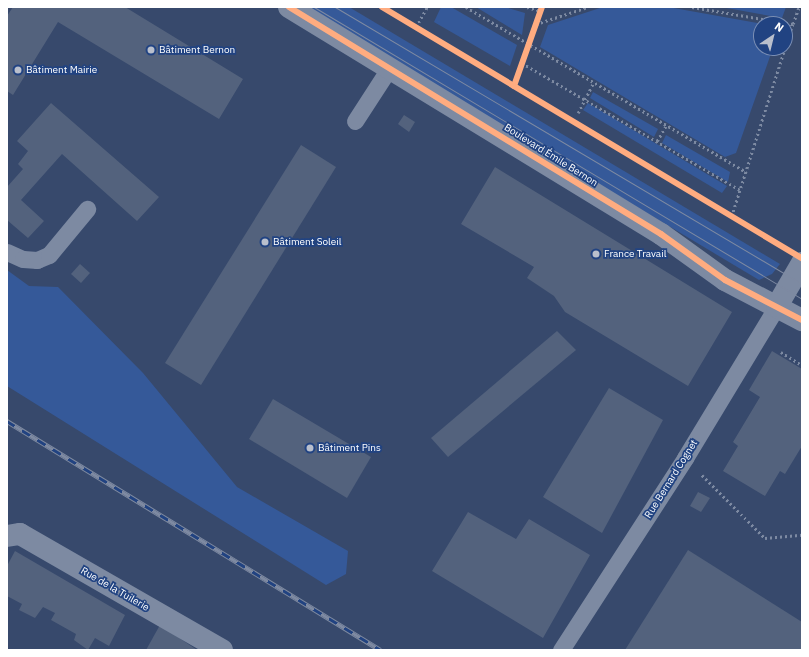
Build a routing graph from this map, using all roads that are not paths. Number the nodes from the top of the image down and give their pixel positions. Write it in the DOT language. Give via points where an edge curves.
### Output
graph roads {
  1 [pos="289,7"];
  2 [pos="390,67"];
  3 [pos="355,121"];
  4 [pos="87,209"];
  5 [pos="7,252"];
  6 [pos="802,263"];
  7 [pos="777,306"];
  8 [pos="802,320"];
  9 [pos="7,536"];
  10 [pos="222,650"];
  11 [pos="561,650"];
  1 -- 2 [label="street, Boulevard Émile Bernon"];
  2 -- 3 [label="lane"];
  2 -- 7 [label="street, Boulevard Émile Bernon" via="661,234 725,280"];
  4 -- 5 [label="lane" via="49,255 37,260 23,259"];
  6 -- 7 [label="street"];
  7 -- 8 [label="street, Boulevard Émile Bernon"];
  7 -- 11 [label="lane, Rue Bernard Cognet" via="685,458"];
  9 -- 10 [label="street, Rue de la Tuilerie" via="20,534"];
}
